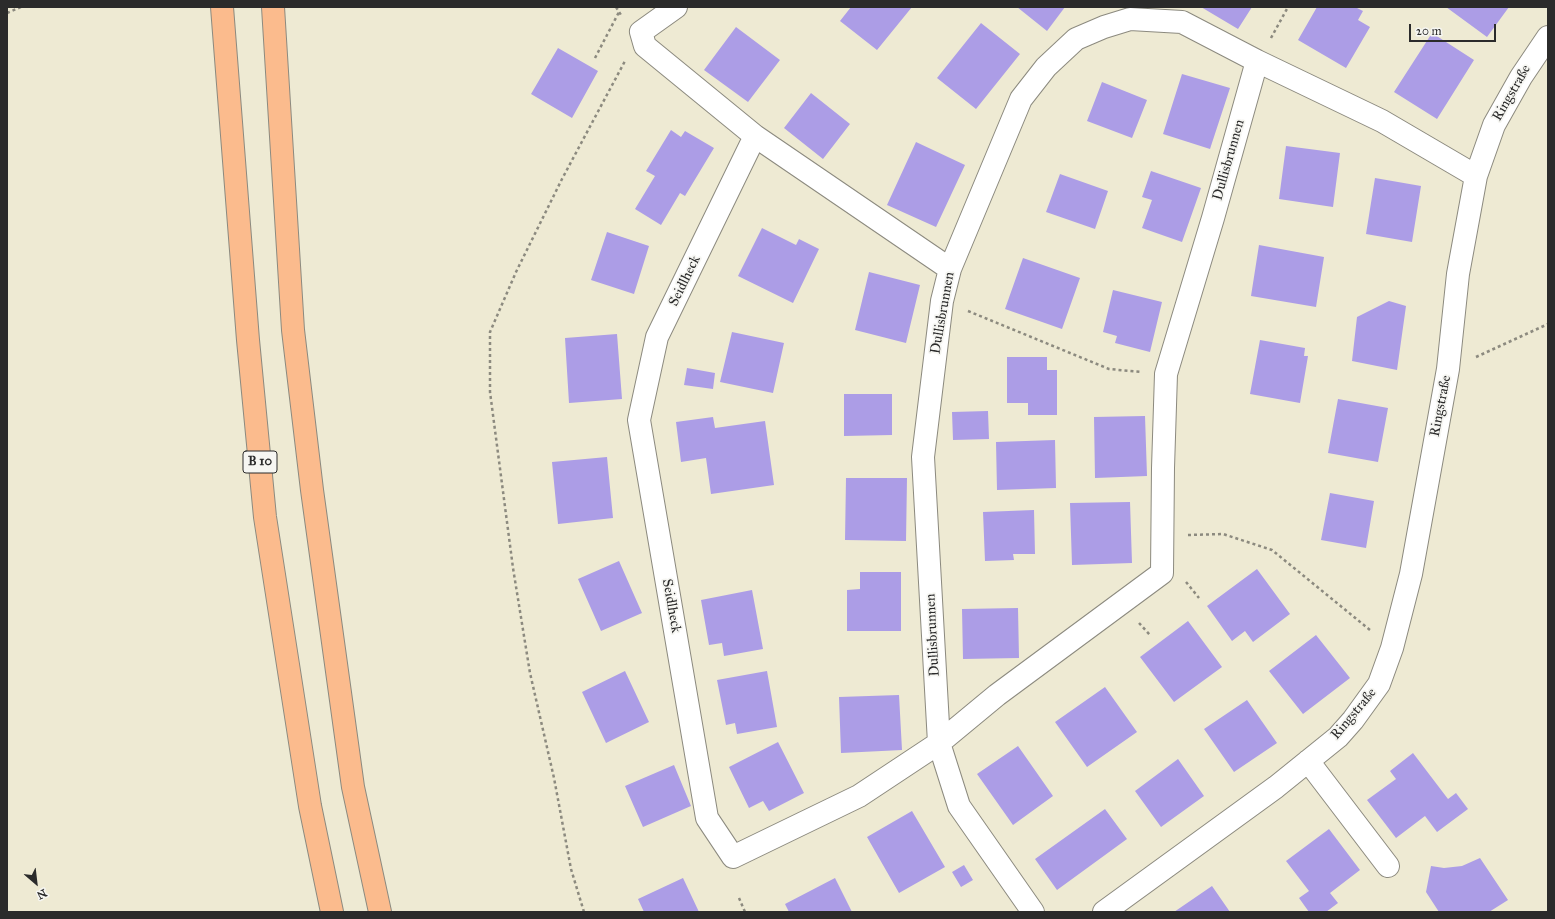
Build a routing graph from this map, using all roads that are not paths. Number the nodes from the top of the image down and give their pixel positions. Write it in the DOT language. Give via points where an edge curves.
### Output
graph roads {
  1 [pos="222,7"];
  2 [pos="273,7"];
  3 [pos="676,7"];
  4 [pos="1129,13"];
  5 [pos="1548,37"];
  6 [pos="1257,61"];
  7 [pos="756,136"];
  8 [pos="1476,176"];
  9 [pos="950,269"];
  10 [pos="939,743"];
  11 [pos="1308,761"];
  12 [pos="1388,866"];
  13 [pos="1115,909"];
  14 [pos="332,912"];
  15 [pos="380,912"];
  16 [pos="1033,912"];
  1 -- 14 [label="highway, B 10" via="248,340 265,517 310,806"];
  2 -- 15 [label="highway" via="293,330 353,787"];
  3 -- 7 [label="street" via="641,32 644,46"];
  4 -- 6 [label="street, Dullisbrunnen" via="1182,22"];
  4 -- 9 [label="street, Dullisbrunnen" via="1076,39 1046,67 1021,99"];
  5 -- 8 [label="street, Ringstraße" via="1521,76 1494,125"];
  6 -- 8 [label="street, Dullisbrunnen" via="1382,121"];
  6 -- 10 [label="street, Dullisbrunnen" via="1166,374 1162,573 997,695"];
  7 -- 9 [label="street"];
  7 -- 10 [label="street, Seidlheck" via="657,337 639,420 707,818 733,857 859,796"];
  8 -- 11 [label="street, Ringstraße" via="1458,274 1448,369 1411,574 1392,648 1379,684 1353,720 1338,737"];
  9 -- 10 [label="street, Dullisbrunnen" via="942,301 923,457"];
  10 -- 16 [label="street, Dullisbrunnen" via="959,806"];
  11 -- 12 [label="street"];
  11 -- 13 [label="street, Ringstraße"];
}
